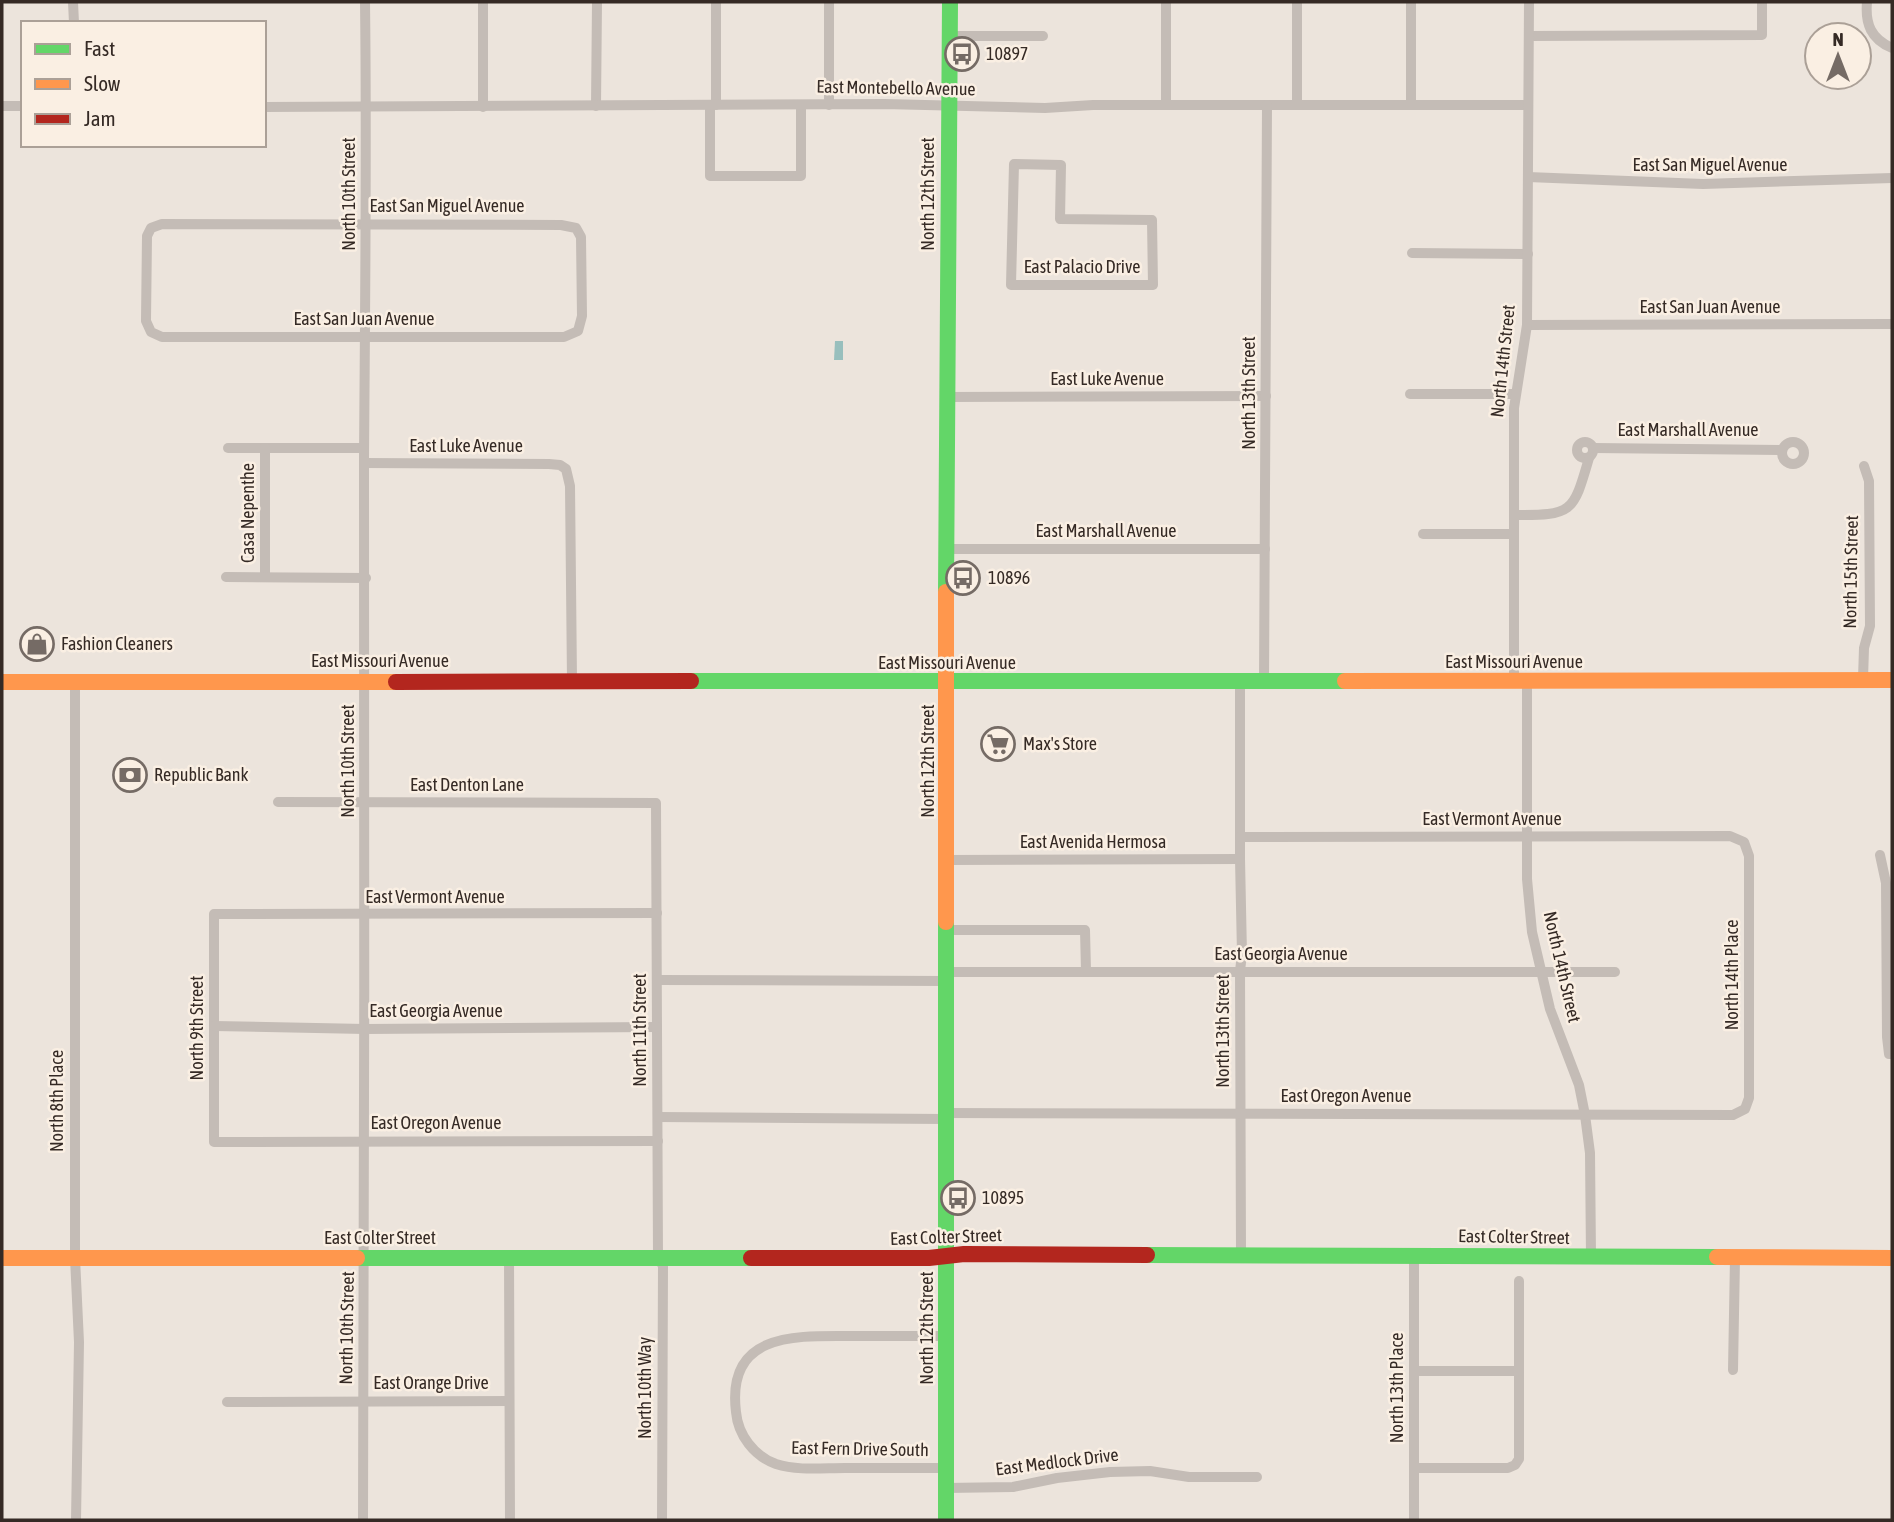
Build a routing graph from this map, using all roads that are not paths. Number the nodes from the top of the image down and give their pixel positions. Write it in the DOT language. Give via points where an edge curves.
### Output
graph roads {
  1 [pos="73,2"];
  2 [pos="365,2"];
  3 [pos="483,2"];
  4 [pos="597,2"];
  5 [pos="716,2"];
  6 [pos="829,2"];
  7 [pos="950,2"];
  8 [pos="1166,2"];
  9 [pos="1297,2"];
  10 [pos="1411,2"];
  11 [pos="1529,2"];
  12 [pos="1762,2"];
  13 [pos="1867,2"];
  14 [pos="74,21"];
  15 [pos="950,36"];
  16 [pos="1043,36"];
  17 [pos="1529,36"];
  18 [pos="1892,48"];
  19 [pos="713,105"];
  20 [pos="800,105"];
  21 [pos="829,105"];
  22 [pos="1166,105"];
  23 [pos="1268,105"];
  24 [pos="1297,105"];
  25 [pos="1411,105"];
  26 [pos="1528,105"];
  27 [pos="2,106"];
  28 [pos="21,106"];
  29 [pos="596,106"];
  30 [pos="948,106"];
  31 [pos="266,107"];
  32 [pos="366,107"];
  33 [pos="483,107"];
  34 [pos="1528,177"];
  35 [pos="1892,178"];
  36 [pos="367,223"];
  37 [pos="1412,253"];
  38 [pos="1528,254"];
  39 [pos="1153,285"];
  40 [pos="1892,324"];
  41 [pos="1527,325"];
  42 [pos="578,331"];
  43 [pos="151,332"];
  44 [pos="365,336"];
  45 [pos="1410,394"];
  46 [pos="1515,394"];
  47 [pos="1266,396"];
  48 [pos="947,397"];
  49 [pos="228,448"];
  50 [pos="265,448"];
  51 [pos="364,448"];
  52 [pos="1782,450"];
  53 [pos="364,463"];
  54 [pos="1864,466"];
  55 [pos="1514,515"];
  56 [pos="1423,534"];
  57 [pos="1514,534"];
  58 [pos="947,549"];
  59 [pos="1265,549"];
  60 [pos="226,577"];
  61 [pos="265,577"];
  62 [pos="366,578"];
  63 [pos="1863,679"];
  64 [pos="572,680"];
  65 [pos="1892,680"];
  66 [pos="365,681"];
  67 [pos="1240,681"];
  68 [pos="1264,681"];
  69 [pos="1520,681"];
  70 [pos="2,682"];
  71 [pos="75,682"];
  72 [pos="947,682"];
  73 [pos="278,802"];
  74 [pos="365,802"];
  75 [pos="656,803"];
  76 [pos="1240,836"];
  77 [pos="1527,836"];
  78 [pos="1744,842"];
  79 [pos="1880,855"];
  80 [pos="1240,859"];
  81 [pos="947,860"];
  82 [pos="657,913"];
  83 [pos="214,914"];
  84 [pos="365,915"];
  85 [pos="946,930"];
  86 [pos="1086,971"];
  87 [pos="1240,971"];
  88 [pos="1541,972"];
  89 [pos="1615,972"];
  90 [pos="946,976"];
  91 [pos="657,980"];
  92 [pos="214,1027"];
  93 [pos="657,1027"];
  94 [pos="365,1029"];
  95 [pos="1891,1054"];
  96 [pos="1745,1110"];
  97 [pos="1240,1113"];
  98 [pos="1585,1115"];
  99 [pos="946,1116"];
  100 [pos="658,1117"];
  101 [pos="365,1141"];
  102 [pos="658,1141"];
  103 [pos="214,1142"];
  104 [pos="1241,1254"];
  105 [pos="1414,1255"];
  106 [pos="947,1256"];
  107 [pos="366,1257"];
  108 [pos="509,1257"];
  109 [pos="1591,1257"];
  110 [pos="2,1258"];
  111 [pos="75,1258"];
  112 [pos="658,1258"];
  113 [pos="1735,1258"];
  114 [pos="1892,1258"];
  115 [pos="1519,1280"];
  116 [pos="947,1336"];
  117 [pos="1733,1370"];
  118 [pos="1414,1371"];
  119 [pos="1518,1371"];
  120 [pos="364,1401"];
  121 [pos="509,1401"];
  122 [pos="227,1402"];
  123 [pos="946,1468"];
  124 [pos="1414,1468"];
  125 [pos="1256,1477"];
  126 [pos="946,1488"];
  127 [pos="76,1520"];
  128 [pos="363,1520"];
  129 [pos="510,1520"];
  130 [pos="662,1520"];
  131 [pos="946,1520"];
  132 [pos="1414,1520"];
  1 -- 14 [label="street"];
  2 -- 32 [label="street, North 10th Street"];
  3 -- 33 [label="street"];
  4 -- 29 [label="street"];
  5 -- 19 [label="street"];
  6 -- 21 [label="street"];
  7 -- 15 [label="street, North 12th Street"];
  8 -- 22 [label="street"];
  9 -- 24 [label="street"];
  10 -- 25 [label="street"];
  11 -- 17 [label="street, North 14th Street"];
  12 -- 17 [label="street" via="1762,35"];
  13 -- 18 [label="street" via="1867,27"];
  15 -- 16 [label="street"];
  15 -- 30 [label="street, North 12th Street"];
  17 -- 26 [label="street, North 14th Street"];
  19 -- 20 [label="street, East Montebello Avenue"];
  19 -- 20 [label="street" via="710,176 800,176"];
  19 -- 29 [label="street, East Montebello Avenue"];
  20 -- 21 [label="street, East Montebello Avenue"];
  21 -- 30 [label="street, East Montebello Avenue"];
  22 -- 23 [label="street, East Montebello Avenue"];
  22 -- 30 [label="street, East Montebello Avenue"];
  23 -- 24 [label="street, East Montebello Avenue"];
  23 -- 47 [label="street, North 13th Street"];
  24 -- 25 [label="street, East Montebello Avenue"];
  25 -- 26 [label="street, East Montebello Avenue"];
  26 -- 34 [label="street, North 14th Street"];
  27 -- 28 [label="street"];
  29 -- 33 [label="street, East Montebello Avenue"];
  30 -- 48 [label="street, North 12th Street"];
  31 -- 32 [label="street, East Montebello Avenue"];
  32 -- 33 [label="street, East Montebello Avenue"];
  32 -- 36 [label="street, North 10th Street"];
  34 -- 35 [label="street, East San Miguel Avenue" via="1703,184"];
  34 -- 38 [label="street, North 14th Street"];
  36 -- 42 [label="street, East San Miguel Avenue" via="576,228 581,237 582,316"];
  36 -- 43 [label="street, East San Miguel Avenue" via="162,224 151,228 147,236 146,321"];
  36 -- 44 [label="street, North 10th Street"];
  37 -- 38 [label="street"];
  38 -- 41 [label="street, North 14th Street"];
  39 -- 39 [label="street, East Palacio Drive" via="1152,220 1060,219 1061,165 1014,164 1011,285"];
  40 -- 41 [label="street, East San Juan Avenue"];
  41 -- 46 [label="street, North 14th Street"];
  42 -- 44 [label="street, East San Juan Avenue" via="564,337"];
  43 -- 44 [label="street, East San Juan Avenue" via="162,337"];
  44 -- 51 [label="street, North 10th Street"];
  45 -- 46 [label="street"];
  46 -- 55 [label="street, North 14th Street"];
  47 -- 48 [label="street, East Luke Avenue"];
  47 -- 59 [label="street, North 13th Street"];
  48 -- 58 [label="street, North 12th Street"];
  49 -- 50 [label="street, Casa Nepenthe"];
  50 -- 51 [label="street, Casa Nepenthe"];
  50 -- 61 [label="street, Casa Nepenthe"];
  51 -- 53 [label="street, North 10th Street"];
  52 -- 55 [label="street, East Marshall Avenue" via="1591,453 1580,489 1566,510 1555,515"];
  53 -- 62 [label="street, North 10th Street"];
  53 -- 64 [label="street, East Luke Avenue" via="549,464 566,469 570,486"];
  54 -- 63 [label="street, North 15th Street" via="1869,481 1870,626"];
  55 -- 57 [label="street, North 14th Street"];
  56 -- 57 [label="street"];
  57 -- 69 [label="street, North 14th Street"];
  58 -- 59 [label="street, East Marshall Avenue"];
  58 -- 72 [label="street, North 12th Street"];
  59 -- 68 [label="street, North 13th Street"];
  60 -- 61 [label="street, Casa Nepenthe"];
  61 -- 62 [label="street, Casa Nepenthe"];
  62 -- 66 [label="street, North 10th Street"];
  63 -- 65 [label="street, East Missouri Avenue"];
  63 -- 69 [label="street, East Missouri Avenue"];
  64 -- 66 [label="street, East Missouri Avenue"];
  64 -- 72 [label="street, East Missouri Avenue"];
  66 -- 71 [label="street, East Missouri Avenue"];
  66 -- 74 [label="street, North 10th Street"];
  67 -- 68 [label="street, East Missouri Avenue"];
  67 -- 72 [label="street, East Missouri Avenue"];
  67 -- 76 [label="street, North 13th Street"];
  68 -- 69 [label="street, East Missouri Avenue"];
  69 -- 77 [label="street, North 14th Street"];
  70 -- 71 [label="street, East Missouri Avenue"];
  71 -- 111 [label="street, North 8th Place"];
  72 -- 81 [label="street, North 12th Street"];
  73 -- 74 [label="street, East Denton Lane"];
  74 -- 75 [label="street, East Denton Lane"];
  74 -- 84 [label="street, North 10th Street"];
  75 -- 82 [label="street, North 11th Street"];
  76 -- 77 [label="street, East Vermont Avenue"];
  76 -- 80 [label="street, North 13th Street"];
  77 -- 78 [label="street, East Vermont Avenue" via="1730,836"];
  77 -- 88 [label="street, North 14th Street" via="1532,932"];
  78 -- 96 [label="street, North 14th Place" via="1749,856 1749,1098"];
  79 -- 95 [label="street" via="1886,883 1887,1037"];
  80 -- 81 [label="street, East Avenida Hermosa"];
  80 -- 87 [label="street, North 13th Street"];
  81 -- 85 [label="street, North 12th Street"];
  82 -- 84 [label="street, East Vermont Avenue"];
  82 -- 91 [label="street, North 11th Street"];
  83 -- 84 [label="street, East Vermont Avenue"];
  83 -- 92 [label="street, North 9th Street"];
  84 -- 94 [label="street, North 10th Street"];
  85 -- 86 [label="street" via="1085,930"];
  85 -- 90 [label="street, North 12th Street"];
  86 -- 87 [label="street, East Georgia Avenue"];
  86 -- 90 [label="street, East Georgia Avenue"];
  87 -- 88 [label="street, East Georgia Avenue"];
  87 -- 97 [label="street, North 13th Street"];
  88 -- 89 [label="street, East Georgia Avenue"];
  88 -- 98 [label="street, North 14th Street"];
  90 -- 91 [label="street, East Georgia Avenue"];
  90 -- 99 [label="street, North 12th Street"];
  91 -- 93 [label="street, North 11th Street"];
  92 -- 94 [label="street, East Georgia Avenue"];
  92 -- 103 [label="street, North 9th Street"];
  93 -- 94 [label="street, East Georgia Avenue"];
  93 -- 100 [label="street, North 11th Street"];
  94 -- 101 [label="street, North 10th Street"];
  96 -- 98 [label="street, East Oregon Avenue" via="1733,1115"];
  97 -- 98 [label="street, East Oregon Avenue"];
  97 -- 99 [label="street, East Oregon Avenue"];
  97 -- 104 [label="street, North 13th Street"];
  98 -- 109 [label="street, North 14th Street"];
  99 -- 100 [label="street, East Oregon Avenue"];
  99 -- 106 [label="street, North 12th Street"];
  100 -- 102 [label="street, North 11th Street"];
  101 -- 102 [label="street, East Oregon Avenue"];
  101 -- 103 [label="street, East Oregon Avenue"];
  101 -- 107 [label="street, North 10th Street"];
  102 -- 112 [label="street, North 11th Street"];
  104 -- 105 [label="street, East Colter Street"];
  104 -- 106 [label="street, East Colter Street"];
  105 -- 109 [label="street, East Colter Street"];
  105 -- 118 [label="street, North 13th Place"];
  106 -- 112 [label="street, East Colter Street"];
  106 -- 116 [label="street, North 12th Street"];
  107 -- 108 [label="street, East Colter Street"];
  107 -- 111 [label="street, East Colter Street"];
  107 -- 120 [label="street, North 10th Street"];
  108 -- 112 [label="street, East Colter Street"];
  108 -- 121 [label="street"];
  109 -- 113 [label="street, East Colter Street"];
  110 -- 111 [label="street, East Colter Street"];
  111 -- 127 [label="street, North 8th Place" via="79,1342"];
  112 -- 130 [label="street, North 10th Way" via="663,1266"];
  113 -- 114 [label="street, East Colter Street"];
  113 -- 117 [label="street"];
  115 -- 119 [label="street"];
  116 -- 123 [label="street, North 12th Street"];
  116 -- 123 [label="street, East Fern Drive South" via="807,1336 774,1341 751,1355 735,1395 737,1422 749,1446 772,1462 801,1469"];
  118 -- 119 [label="street"];
  118 -- 124 [label="street, North 13th Place"];
  119 -- 124 [label="street" via="1519,1458 1515,1465"];
  120 -- 121 [label="street, East Orange Drive"];
  120 -- 122 [label="street, East Orange Drive"];
  120 -- 128 [label="street, North 10th Street"];
  121 -- 129 [label="street"];
  123 -- 126 [label="street, North 12th Street"];
  124 -- 132 [label="street, North 13th Place"];
  125 -- 126 [label="street, East Medlock Drive" via="1110,1472 1013,1487"];
  126 -- 131 [label="street, North 12th Street"];
}
